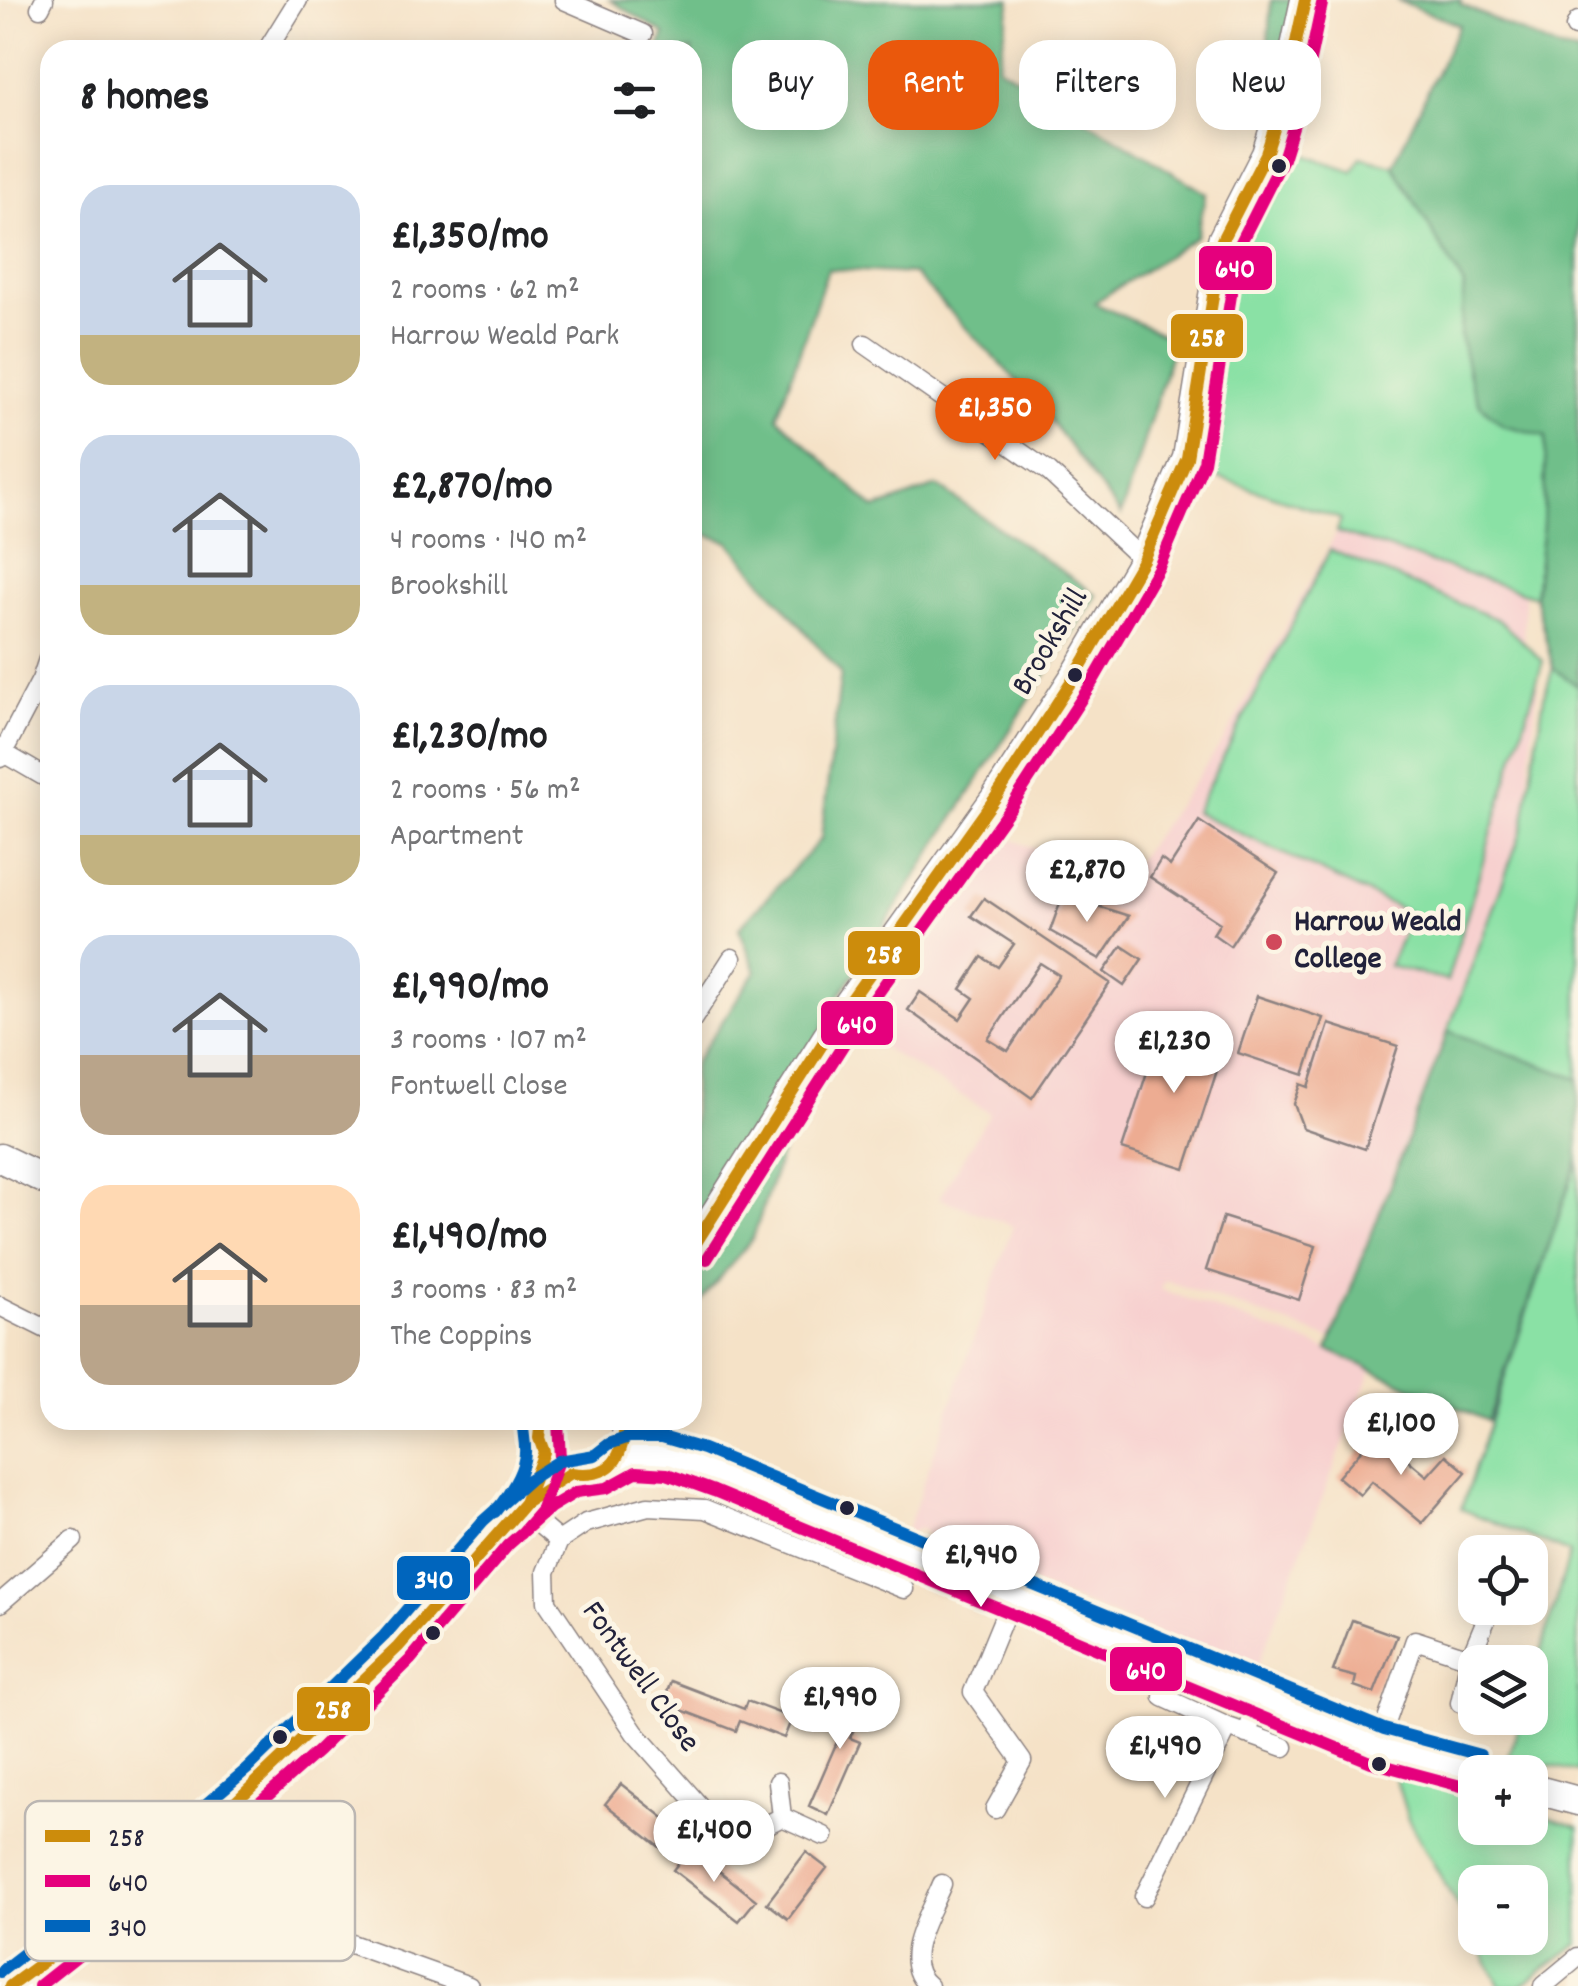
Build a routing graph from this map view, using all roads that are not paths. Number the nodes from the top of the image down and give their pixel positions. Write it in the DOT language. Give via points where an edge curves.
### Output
graph roads {
  1 [pos="298,0"];
  2 [pos="564,0"];
  3 [pos="1305,0"];
  4 [pos="643,34"];
  5 [pos="272,40"];
  6 [pos="865,344"];
  7 [pos="1142,560"];
  8 [pos="40,680"];
  9 [pos="1,754"];
  10 [pos="40,775"];
  11 [pos="732,958"];
  12 [pos="702,1004"];
  13 [pos="0,1158"];
  14 [pos="40,1177"];
  15 [pos="702,1234"];
  16 [pos="0,1306"];
  17 [pos="40,1326"];
  18 [pos="540,1430"];
  19 [pos="626,1430"];
  20 [pos="631,1430"];
  21 [pos="544,1452"];
  22 [pos="651,1453"];
  23 [pos="617,1458"];
  24 [pos="571,1474"];
  25 [pos="522,1506"];
  26 [pos="74,1540"];
  27 [pos="559,1541"];
  28 [pos="898,1548"];
  29 [pos="884,1582"];
  30 [pos="904,1589"];
  31 [pos="1013,1594"];
  32 [pos="0,1603"];
  33 [pos="1458,1654"];
  34 [pos="1262,1696"];
  35 [pos="1164,1697"];
  36 [pos="1228,1727"];
  37 [pos="1246,1734"];
  38 [pos="1378,1746"];
  39 [pos="1284,1748"];
  40 [pos="1458,1767"];
  41 [pos="778,1782"];
  42 [pos="1548,1793"];
  43 [pos="237,1801"];
  44 [pos="1578,1801"];
  45 [pos="995,1808"];
  46 [pos="782,1818"];
  47 [pos="824,1836"];
  48 [pos="942,1884"];
  49 [pos="1144,1897"];
  50 [pos="355,1945"];
  51 [pos="1578,1958"];
  52 [pos="44,1961"];
  53 [pos="10,1986"];
  54 [pos="469,1986"];
  55 [pos="928,1986"];
  56 [pos="1543,1986"];
  1 -- 5 [label="street"];
  2 -- 4 [label="street"];
  3 -- 7 [label="main road, Brookshill" via="1266,154 1222,240 1187,458"];
  6 -- 7 [label="street" via="1049,472"];
  7 -- 15 [label="main road, Brookshill" via="996,797 846,1007"];
  8 -- 9 [label="street"];
  9 -- 10 [label="street"];
  11 -- 12 [label="street"];
  13 -- 14 [label="main road"];
  16 -- 17 [label="street"];
  18 -- 21 [label="main road"];
  19 -- 23 [label="main road"];
  20 -- 22 [label="main road"];
  21 -- 24 [label="main road"];
  21 -- 25 [label="main road"];
  22 -- 23 [label="main road"];
  22 -- 28 [label="main road"];
  23 -- 24 [label="main road" via="601,1471"];
  24 -- 25 [label="main road"];
  25 -- 27 [label="street"];
  25 -- 43 [label="main road" via="398,1648"];
  26 -- 32 [label="street"];
  27 -- 29 [label="street" via="586,1523 648,1506 705,1509"];
  27 -- 46 [label="street, Fontwell Close" via="546,1572 547,1602 634,1733 718,1827 743,1837"];
  28 -- 29 [label="street"];
  28 -- 31 [label="main road"];
  29 -- 30 [label="street"];
  31 -- 34 [label="main road"];
  31 -- 45 [label="street" via="974,1692 1022,1762"];
  33 -- 38 [label="street" via="1415,1640"];
  34 -- 37 [label="street"];
  34 -- 38 [label="main road"];
  35 -- 36 [label="street"];
  36 -- 37 [label="street"];
  36 -- 49 [label="street"];
  37 -- 39 [label="street"];
  38 -- 40 [label="main road"];
  41 -- 46 [label="street"];
  42 -- 44 [label="main road"];
  46 -- 47 [label="street"];
  48 -- 55 [label="street" via="914,1954 915,1970"];
  50 -- 54 [label="street"];
  51 -- 56 [label="street"];
  52 -- 53 [label="main road"];
}
